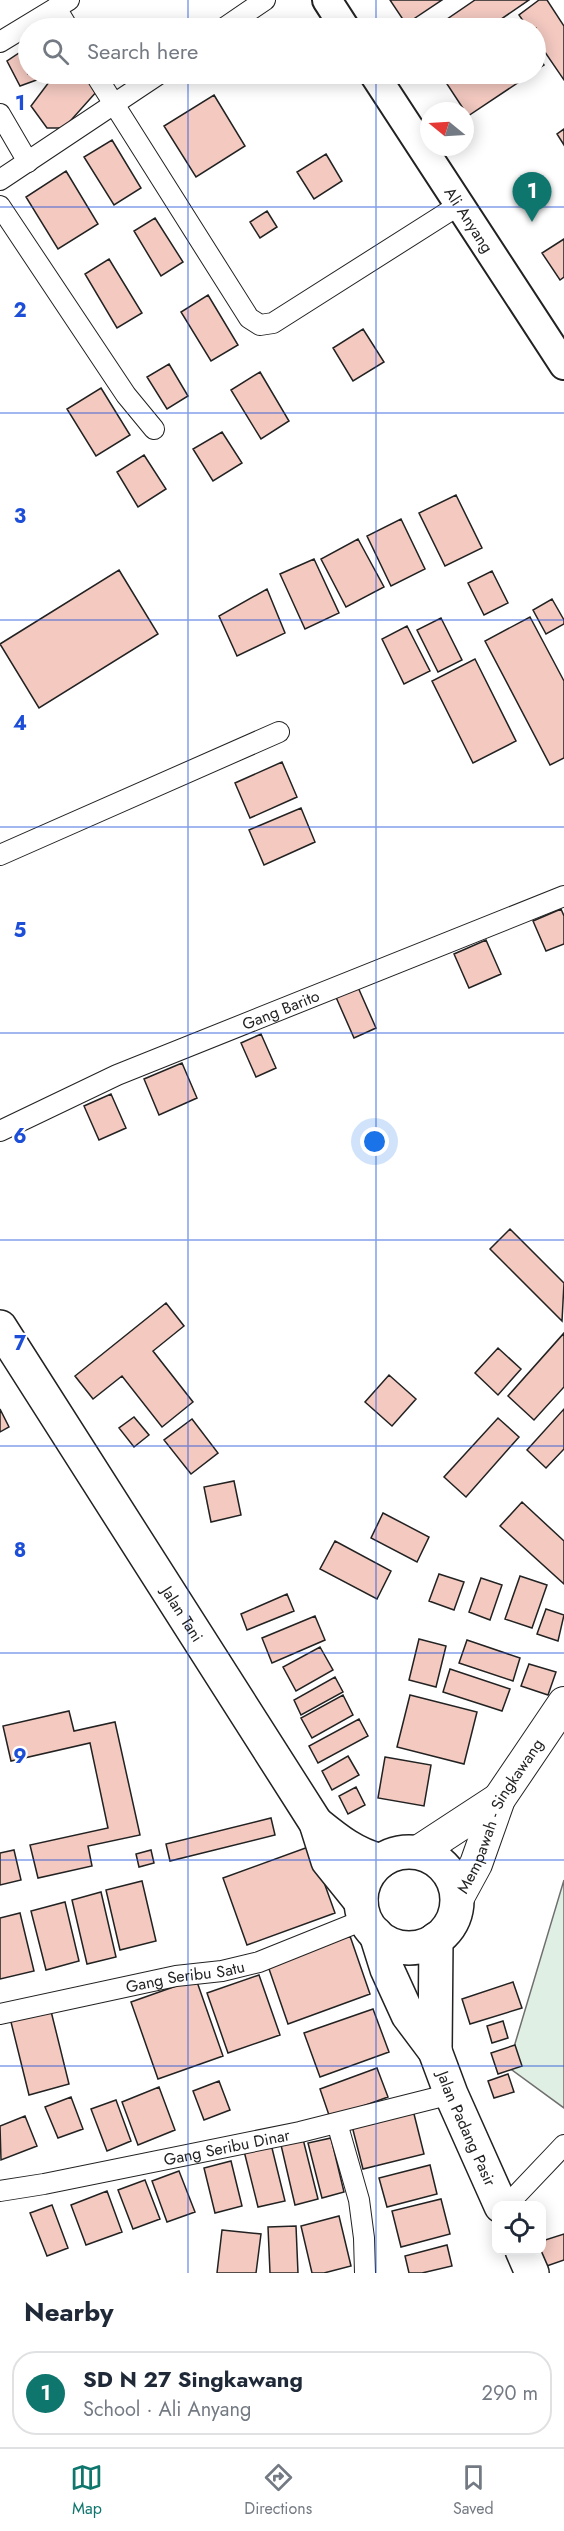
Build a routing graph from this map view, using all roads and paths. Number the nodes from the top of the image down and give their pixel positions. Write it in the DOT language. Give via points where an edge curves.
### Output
graph roads {
  1 [pos="265,0"];
  2 [pos="327,0"];
  3 [pos="62,4"];
  4 [pos="39,18"];
  5 [pos="239,18"];
  6 [pos="339,18"];
  7 [pos="18,31"];
  8 [pos="0,42"];
  9 [pos="101,84"];
  10 [pos="144,84"];
  11 [pos="380,84"];
  12 [pos="114,105"];
  13 [pos="0,114"];
  14 [pos="28,162"];
  15 [pos="0,180"];
  16 [pos="459,205"];
  17 [pos="0,206"];
  18 [pos="563,362"];
  19 [pos="154,429"];
  20 [pos="279,732"];
  21 [pos="0,855"];
  22 [pos="564,896"];
  23 [pos="0,1131"];
  24 [pos="0,1327"];
  25 [pos="564,1703"];
  26 [pos="499,1799"];
  27 [pos="315,1823"];
  28 [pos="417,1852"];
  29 [pos="381,1861"];
  30 [pos="457,1899"];
  31 [pos="368,1919"];
  32 [pos="436,1939"];
  33 [pos="0,2014"];
  34 [pos="435,2051"];
  35 [pos="451,2094"];
  36 [pos="337,2123"];
  37 [pos="564,2145"];
  38 [pos="0,2191"];
  39 [pos="499,2201"];
  40 [pos="510,2201"];
  41 [pos="524,2255"];
  42 [pos="365,2273"];
  43 [pos="532,2273"];
  1 -- 5 [label="street"];
  2 -- 6 [label="street"];
  3 -- 4 [label="street"];
  7 -- 8 [label="street"];
  9 -- 12 [label="street"];
  10 -- 12 [label="street"];
  11 -- 16 [label="street, Ali Anyang"];
  12 -- 14 [label="street"];
  12 -- 16 [label="street" via="249,318 260,325 273,323"];
  13 -- 14 [label="street"];
  14 -- 15 [label="street"];
  16 -- 18 [label="street, Ali Anyang"];
  17 -- 19 [label="street" via="126,395"];
  20 -- 21 [label="street"];
  22 -- 23 [label="street, Gang Barito" via="117,1075"];
  24 -- 27 [label="highway, Jalan Tani"];
  25 -- 26 [label="main road, Mempawah - Singkawang"];
  26 -- 28 [label="main road"];
  26 -- 30 [label="main road, Mempawah - Singkawang" via="477,1864"];
  27 -- 29 [label="highway" via="348,1849"];
  27 -- 31 [label="highway, Jalan Tani" via="328,1861"];
  28 -- 29 [label="highway" via="399,1853"];
  28 -- 30 [label="highway" via="430,1856 450,1874"];
  29 -- 31 [label="highway" via="366,1879"];
  30 -- 32 [label="highway" via="454,1917"];
  31 -- 32 [label="highway" via="393,1944 411,1948"];
  31 -- 33 [label="street, Gang Seribu Satu" via="260,1962"];
  31 -- 34 [label="highway" via="408,2015"];
  32 -- 34 [label="highway"];
  34 -- 35 [label="highway, Jalan Padang Pasir"];
  35 -- 36 [label="street, Gang Seribu Dinar"];
  35 -- 39 [label="highway, Jalan Padang Pasir"];
  36 -- 38 [label="street, Gang Seribu Dinar"];
  36 -- 42 [label="street" via="359,2200"];
  37 -- 40 [label="street"];
  41 -- 43 [label="highway"];
}
